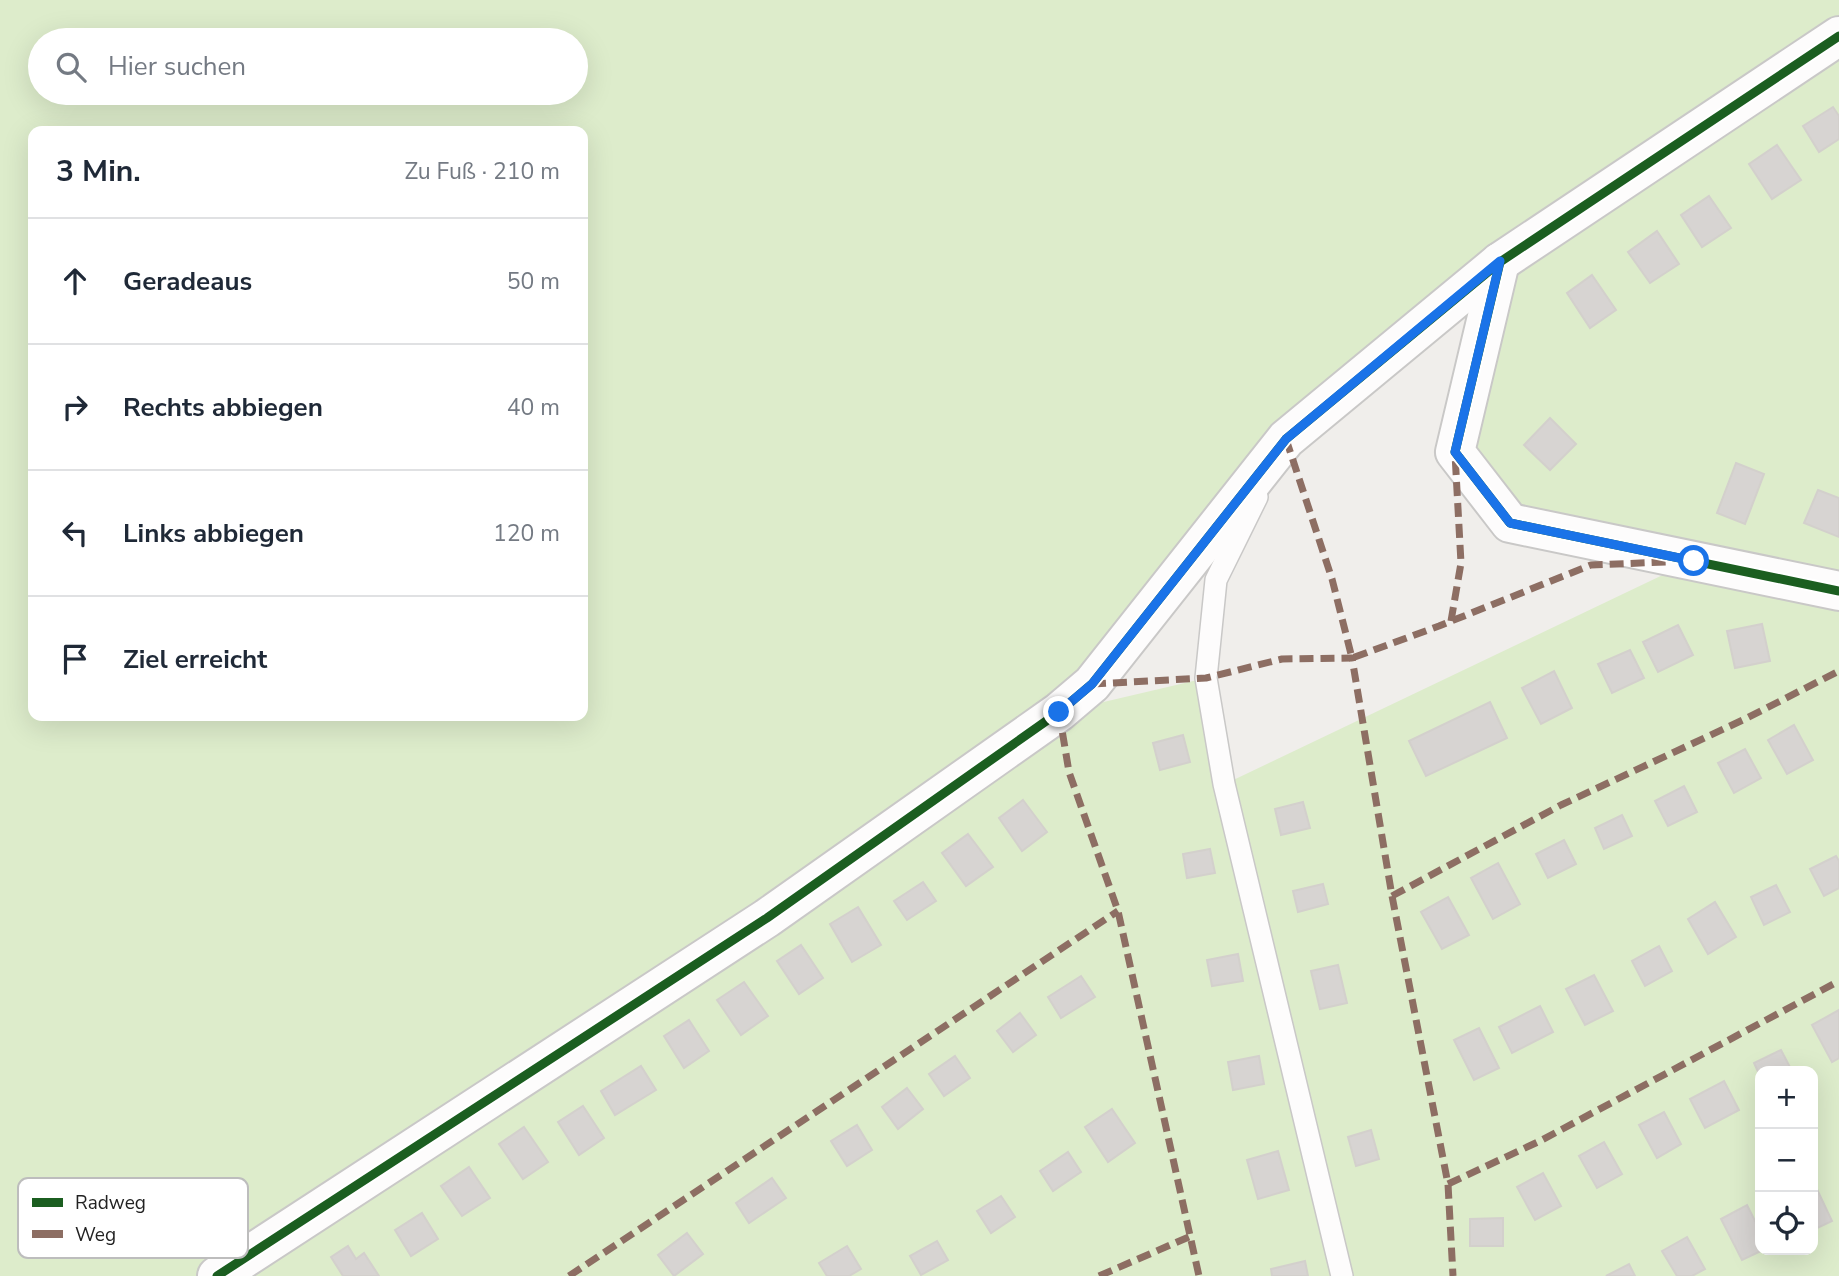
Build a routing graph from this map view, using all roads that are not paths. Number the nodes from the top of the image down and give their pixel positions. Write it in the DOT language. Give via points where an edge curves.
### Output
graph roads {
  1 [pos="1839,36"];
  2 [pos="1500,261"];
  3 [pos="1286,439"];
  4 [pos="1839,590"];
  5 [pos="248,1256"];
  6 [pos="245,1258"];
  7 [pos="217,1276"];
  8 [pos="1342,1276"];
  1 -- 2 [label="street"];
  2 -- 3 [label="street"];
  2 -- 4 [label="street" via="1455,452 1510,523"];
  3 -- 5 [label="street" via="1092,684 1059,712 767,918"];
  3 -- 8 [label="lane" via="1216,580 1206,678 1224,784"];
  6 -- 7 [label="street"];
}
